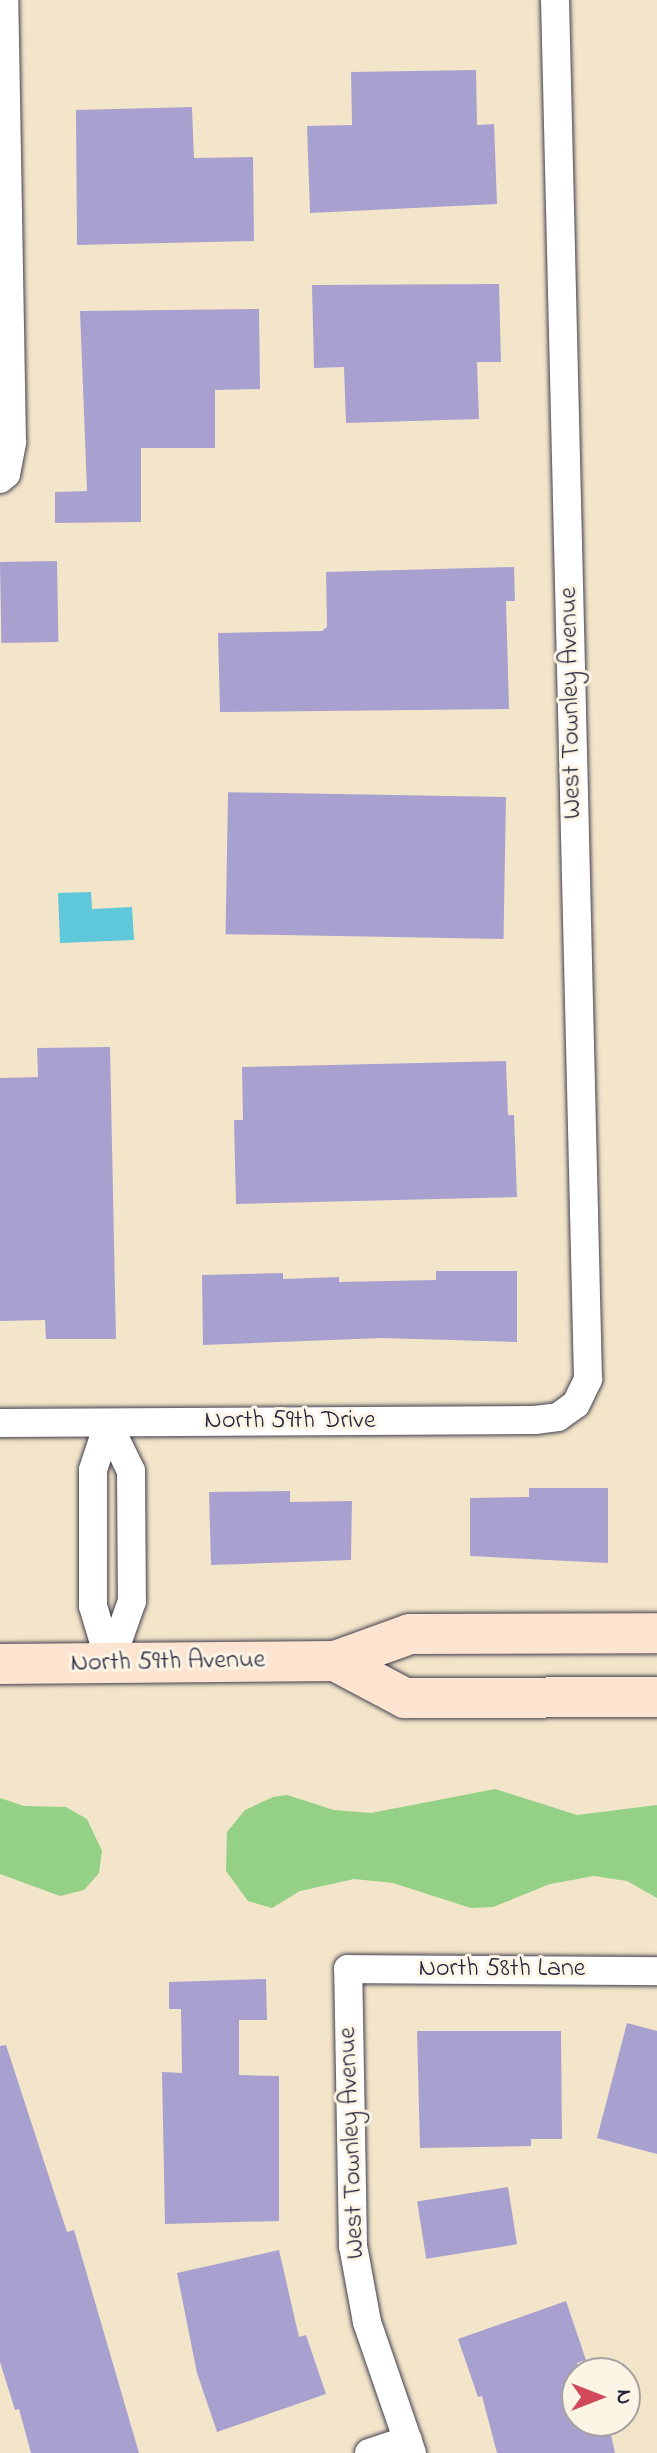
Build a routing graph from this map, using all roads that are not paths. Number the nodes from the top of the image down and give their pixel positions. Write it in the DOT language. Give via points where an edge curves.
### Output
graph roads {
  1 [pos="4,0"];
  2 [pos="555,0"];
  3 [pos="3,477"];
  4 [pos="576,1404"];
  5 [pos="0,1423"];
  6 [pos="108,1424"];
  7 [pos="657,1633"];
  8 [pos="335,1661"];
  9 [pos="110,1663"];
  10 [pos="0,1664"];
  11 [pos="657,1697"];
  12 [pos="348,1969"];
  13 [pos="657,1971"];
  14 [pos="410,2447"];
  15 [pos="369,2453"];
  1 -- 3 [label="street" via="12,442"];
  2 -- 4 [label="street, West Townley Avenue" via="589,1343 588,1379"];
  4 -- 6 [label="street, North 59th Drive" via="558,1417 535,1420"];
  5 -- 6 [label="street, North 59th Drive"];
  6 -- 9 [label="street" via="93,1470 93,1606"];
  6 -- 9 [label="street" via="131,1471 132,1572 132,1609"];
  7 -- 8 [label="main road, North 59th Avenue" via="410,1634"];
  8 -- 9 [label="main road, North 59th Avenue"];
  8 -- 11 [label="main road, North 59th Avenue" via="405,1698"];
  9 -- 10 [label="main road, North 59th Avenue"];
  12 -- 13 [label="street, North 58th Lane"];
  12 -- 14 [label="street, West Townley Avenue" via="353,2246 367,2322"];
  14 -- 15 [label="street"];
}
